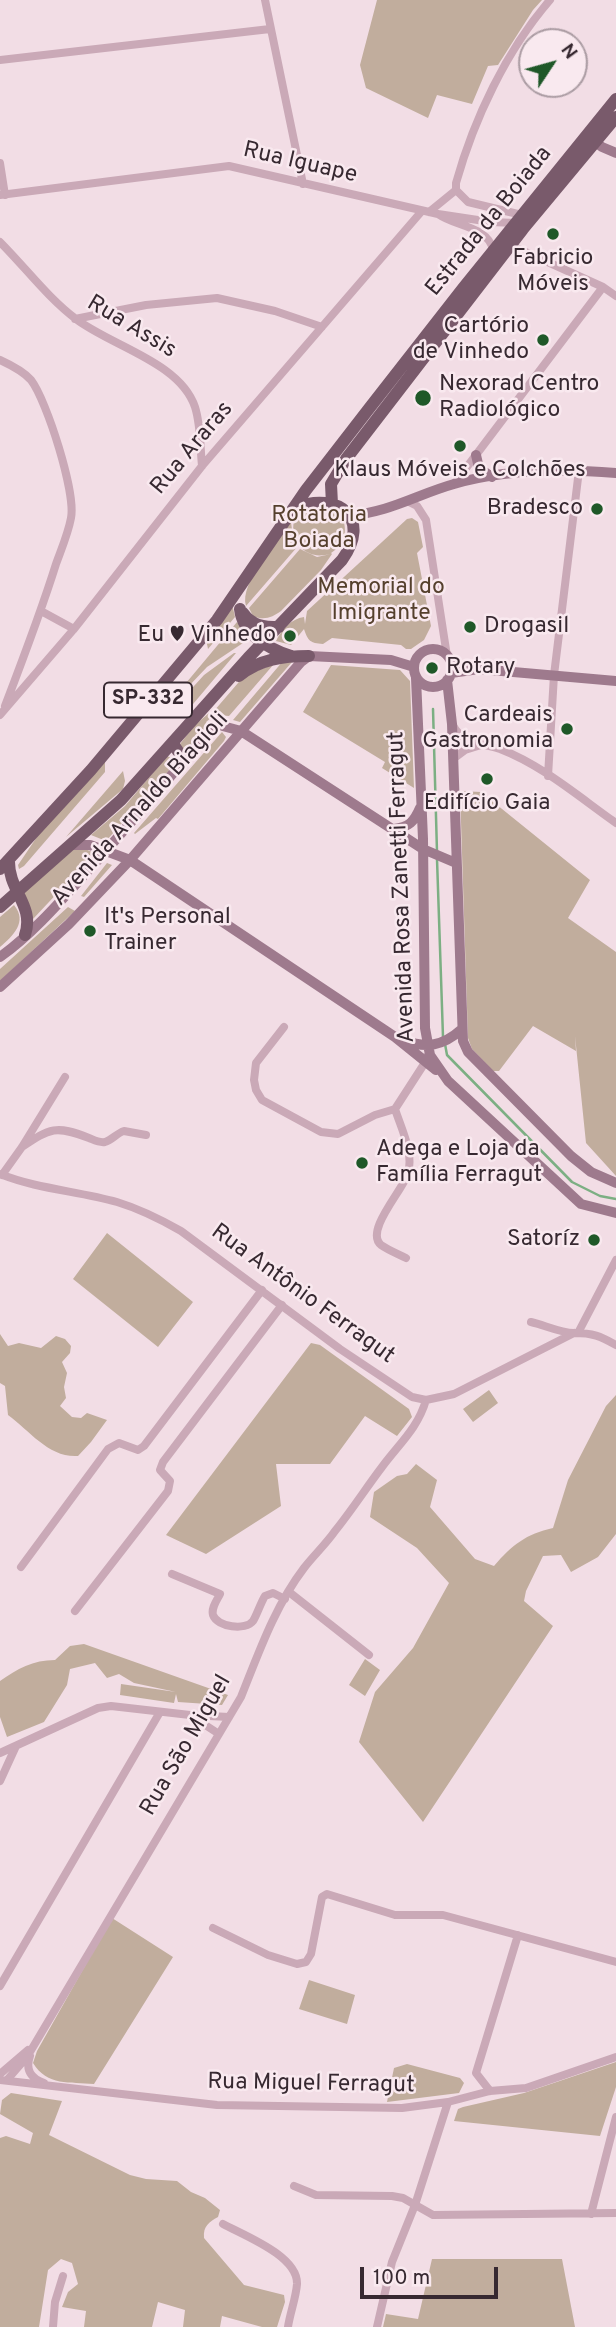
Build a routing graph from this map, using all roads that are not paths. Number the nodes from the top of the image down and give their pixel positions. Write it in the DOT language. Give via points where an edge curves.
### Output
graph roads {
  1 [pos="265,0"];
  2 [pos="550,0"];
  3 [pos="270,29"];
  4 [pos="0,60"];
  5 [pos="616,99"];
  6 [pos="616,117"];
  7 [pos="591,139"];
  8 [pos="616,153"];
  9 [pos="0,163"];
  10 [pos="303,184"];
  11 [pos="456,190"];
  12 [pos="3,195"];
  13 [pos="507,212"];
  14 [pos="429,213"];
  15 [pos="519,219"];
  16 [pos="499,223"];
  17 [pos="0,242"];
  18 [pos="491,244"];
  19 [pos="510,245"];
  20 [pos="603,288"];
  21 [pos="616,296"];
  22 [pos="75,319"];
  23 [pos="322,327"];
  24 [pos="0,359"];
  25 [pos="475,455"];
  26 [pos="202,466"];
  27 [pos="579,470"];
  28 [pos="616,473"];
  29 [pos="492,477"];
  30 [pos="454,484"];
  31 [pos="409,502"];
  32 [pos="332,504"];
  33 [pos="296,507"];
  34 [pos="350,516"];
  35 [pos="244,583"];
  36 [pos="240,610"];
  37 [pos="41,611"];
  38 [pos="279,627"];
  39 [pos="74,629"];
  40 [pos="263,643"];
  41 [pos="292,656"];
  42 [pos="309,656"];
  43 [pos="447,656"];
  44 [pos="415,672"];
  45 [pos="554,675"];
  46 [pos="449,676"];
  47 [pos="616,681"];
  48 [pos="205,706"];
  49 [pos="2,713"];
  50 [pos="452,724"];
  51 [pos="241,731"];
  52 [pos="173,744"];
  53 [pos="482,745"];
  54 [pos="187,757"];
  55 [pos="453,759"];
  56 [pos="548,776"];
  57 [pos="421,806"];
  58 [pos="616,822"];
  59 [pos="394,829"];
  60 [pos="147,840"];
  61 [pos="72,845"];
  62 [pos="423,849"];
  63 [pos="111,852"];
  64 [pos="130,859"];
  65 [pos="456,863"];
  66 [pos="4,865"];
  67 [pos="17,892"];
  68 [pos="69,892"];
  69 [pos="86,906"];
  70 [pos="0,907"];
  71 [pos="25,935"];
  72 [pos="0,957"];
  73 [pos="0,987"];
  74 [pos="284,1027"];
  75 [pos="462,1029"];
  76 [pos="395,1037"];
  77 [pos="428,1047"];
  78 [pos="425,1061"];
  79 [pos="65,1077"];
  80 [pos="449,1081"];
  81 [pos="395,1110"];
  82 [pos="146,1135"];
  83 [pos="22,1147"];
  84 [pos="1,1175"];
  85 [pos="616,1183"];
  86 [pos="616,1213"];
  87 [pos="406,1258"];
  88 [pos="616,1260"];
  89 [pos="262,1290"];
  90 [pos="282,1306"];
  91 [pos="531,1322"];
  92 [pos="577,1332"];
  93 [pos="616,1345"];
  94 [pos="426,1401"];
  95 [pos="21,1567"];
  96 [pos="172,1574"];
  97 [pos="287,1596"];
  98 [pos="75,1611"];
  99 [pos="369,1655"];
  100 [pos="160,1712"];
  101 [pos="190,1715"];
  102 [pos="229,1717"];
  103 [pos="219,1734"];
  104 [pos="16,1746"];
  105 [pos="0,1753"];
  106 [pos="0,1781"];
  107 [pos="213,1928"];
  108 [pos="518,1935"];
  109 [pos="616,1962"];
  110 [pos="0,1986"];
  111 [pos="33,2046"];
  112 [pos="616,2057"];
  113 [pos="0,2074"];
  114 [pos="4,2080"];
  115 [pos="48,2085"];
  116 [pos="489,2091"];
  117 [pos="448,2102"];
  118 [pos="616,2117"];
  119 [pos="294,2186"];
  120 [pos="415,2205"];
  121 [pos="616,2213"];
  122 [pos="591,2214"];
  123 [pos="223,2224"];
  124 [pos="63,2276"];
  125 [pos="53,2327"];
  126 [pos="288,2327"];
  127 [pos="377,2327"];
  1 -- 3 [label="street"];
  2 -- 11 [label="street" via="531,22 473,130"];
  3 -- 4 [label="street"];
  3 -- 10 [label="street"];
  5 -- 7 [label="main road, Estrada da Boiada / SP-332"];
  6 -- 7 [label="main road, Estrada da Boiada / SP-332"];
  7 -- 8 [label="main road"];
  7 -- 15 [label="main road, Estrada da Boiada / SP-332"];
  7 -- 19 [label="main road, Estrada da Boiada / SP-332"];
  9 -- 12 [label="street"];
  10 -- 12 [label="street, Rua Iguape" via="229,166"];
  10 -- 14 [label="street, Rua Iguape"];
  11 -- 13 [label="street" via="468,202"];
  11 -- 14 [label="street, Rua Araras"];
  13 -- 15 [label="street"];
  13 -- 16 [label="street"];
  14 -- 16 [label="street"];
  14 -- 18 [label="street, Rua Iguape" via="474,230"];
  14 -- 23 [label="street, Rua Araras"];
  15 -- 16 [label="street"];
  15 -- 18 [label="main road, Estrada da Boiada / SP-332"];
  16 -- 18 [label="street"];
  17 -- 22 [label="street, Rua Assis"];
  18 -- 33 [label="main road, Estrada da Boiada / SP-332"];
  19 -- 20 [label="street"];
  19 -- 32 [label="main road, Estrada da Boiada / SP-332" via="339,468 331,484"];
  20 -- 21 [label="street"];
  20 -- 25 [label="street"];
  22 -- 23 [label="street" via="146,304 217,298"];
  22 -- 26 [label="street, Rua Assis" via="170,373 184,386 199,423"];
  23 -- 26 [label="street, Rua Araras"];
  24 -- 37 [label="street" via="31,380 43,401 72,503"];
  25 -- 29 [label="main road" via="478,468"];
  25 -- 30 [label="street"];
  26 -- 39 [label="street, Rua Araras"];
  27 -- 28 [label="main road"];
  27 -- 29 [label="main road"];
  27 -- 45 [label="street"];
  29 -- 30 [label="main road"];
  30 -- 31 [label="main road"];
  31 -- 34 [label="main road"];
  31 -- 43 [label="street" via="426,520"];
  32 -- 33 [label="main road" via="317,501"];
  32 -- 34 [label="main road"];
  33 -- 35 [label="main road, SP-332"];
  34 -- 38 [label="main road, SP-332" via="355,534 351,548"];
  35 -- 36 [label="main road"];
  35 -- 66 [label="main road, SP-332" via="91,770"];
  36 -- 38 [label="main road" via="257,625"];
  36 -- 40 [label="main road" via="244,624"];
  37 -- 39 [label="street"];
  37 -- 49 [label="street"];
  38 -- 40 [label="main road, SP-332"];
  39 -- 49 [label="street, Rua Araras"];
  40 -- 41 [label="main road"];
  40 -- 48 [label="main road, SP-332"];
  41 -- 42 [label="main road"];
  41 -- 48 [label="main road" via="255,665"];
  42 -- 44 [label="main road" via="391,660"];
  42 -- 51 [label="main road, Avenida Arnaldo Biagioli"];
  43 -- 44 [label="main road" via="428,649 419,654"];
  43 -- 46 [label="main road" via="452,667"];
  44 -- 46 [label="main road" via="431,687 443,684"];
  44 -- 57 [label="main road, Avenida Rosa Zanetti Ferragut"];
  45 -- 46 [label="main road" via="480,669"];
  45 -- 47 [label="main road"];
  45 -- 56 [label="street"];
  46 -- 50 [label="main road"];
  48 -- 52 [label="main road, SP-332"];
  50 -- 53 [label="street" via="456,732"];
  50 -- 55 [label="main road"];
  51 -- 54 [label="main road, Avenida Arnaldo Biagioli" via="219,725"];
  51 -- 59 [label="main road"];
  51 -- 60 [label="main road, Avenida Arnaldo Biagioli"];
  52 -- 54 [label="main road"];
  52 -- 61 [label="main road, SP-332"];
  53 -- 55 [label="street"];
  53 -- 56 [label="street" via="500,749"];
  54 -- 63 [label="main road, Avenida Arnaldo Biagioli"];
  55 -- 65 [label="main road"];
  56 -- 58 [label="street"];
  57 -- 59 [label="main road" via="414,820"];
  57 -- 62 [label="main road, Avenida Rosa Zanetti Ferragut"];
  59 -- 62 [label="main road"];
  60 -- 63 [label="main road"];
  60 -- 64 [label="main road, Avenida Arnaldo Biagioli"];
  61 -- 63 [label="main road"];
  61 -- 67 [label="main road, SP-332"];
  62 -- 65 [label="main road"];
  62 -- 77 [label="main road, Avenida Rosa Zanetti Ferragut"];
  63 -- 64 [label="main road"];
  63 -- 68 [label="main road, Avenida Arnaldo Biagioli"];
  64 -- 69 [label="main road, Avenida Arnaldo Biagioli"];
  64 -- 76 [label="main road"];
  65 -- 75 [label="main road"];
  66 -- 67 [label="main road"];
  67 -- 70 [label="main road, SP-332"];
  67 -- 71 [label="main road" via="26,910"];
  68 -- 69 [label="main road" via="79,905"];
  68 -- 71 [label="main road, Avenida Arnaldo Biagioli"];
  69 -- 73 [label="main road, Avenida Arnaldo Biagioli"];
  71 -- 72 [label="main road, Avenida Arnaldo Biagioli"];
  74 -- 81 [label="street" via="256,1063 254,1080 262,1100 330,1134"];
  75 -- 77 [label="main road"];
  75 -- 85 [label="main road" via="468,1052 571,1156"];
  76 -- 77 [label="main road"];
  76 -- 78 [label="main road"];
  77 -- 78 [label="street"];
  77 -- 80 [label="main road, Avenida Rosa Zanetti Ferragut"];
  78 -- 80 [label="main road"];
  78 -- 81 [label="street"];
  79 -- 83 [label="street"];
  80 -- 86 [label="main road, Avenida Rosa Zanetti Ferragut" via="575,1199 593,1209"];
  81 -- 87 [label="street" via="410,1159 408,1174 377,1226 376,1238 380,1245"];
  82 -- 83 [label="street" via="124,1131 99,1142 67,1129 54,1130"];
  83 -- 84 [label="street"];
  84 -- 89 [label="street, Rua Antônio Ferragut" via="154,1215"];
  88 -- 92 [label="street"];
  89 -- 90 [label="street, Rua Antônio Ferragut"];
  89 -- 95 [label="street" via="144,1446 138,1450 120,1443 108,1449"];
  90 -- 94 [label="street, Rua Antônio Ferragut" via="402,1390"];
  90 -- 98 [label="street" via="163,1462 160,1470 170,1481 168,1491"];
  91 -- 92 [label="street"];
  92 -- 93 [label="street"];
  92 -- 94 [label="street" via="474,1386"];
  94 -- 97 [label="street, Rua São Miguel" via="410,1434"];
  96 -- 97 [label="street" via="219,1594 213,1616 226,1625 253,1622 265,1596 273,1592"];
  97 -- 99 [label="street"];
  97 -- 102 [label="street, Rua São Miguel"];
  100 -- 101 [label="street"];
  100 -- 104 [label="street" via="98,1708"];
  100 -- 110 [label="street"];
  101 -- 102 [label="street"];
  101 -- 103 [label="street"];
  102 -- 103 [label="street, Rua São Miguel"];
  103 -- 111 [label="street, Rua São Miguel"];
  104 -- 105 [label="street"];
  104 -- 106 [label="street"];
  107 -- 108 [label="street" via="268,1955 297,1964 306,1962 322,1897 327,1894 395,1915 443,1916"];
  108 -- 109 [label="street"];
  108 -- 116 [label="street" via="476,2073"];
  111 -- 113 [label="street, Rua São Miguel"];
  111 -- 114 [label="street, Rua São Miguel"];
  111 -- 115 [label="street" via="28,2070"];
  112 -- 116 [label="street, Rua Miguel Ferragut" via="526,2088"];
  114 -- 115 [label="street, Rua Miguel Ferragut"];
  115 -- 117 [label="street, Rua Miguel Ferragut" via="217,2105 402,2108"];
  116 -- 117 [label="street, Rua Miguel Ferragut"];
  117 -- 120 [label="street"];
  118 -- 122 [label="street"];
  119 -- 120 [label="street" via="316,2194 392,2196"];
  120 -- 122 [label="street" via="433,2215"];
  120 -- 127 [label="street" via="392,2262"];
  121 -- 122 [label="street"];
  123 -- 126 [label="street" via="292,2265 297,2282"];
  124 -- 125 [label="street"];
}
